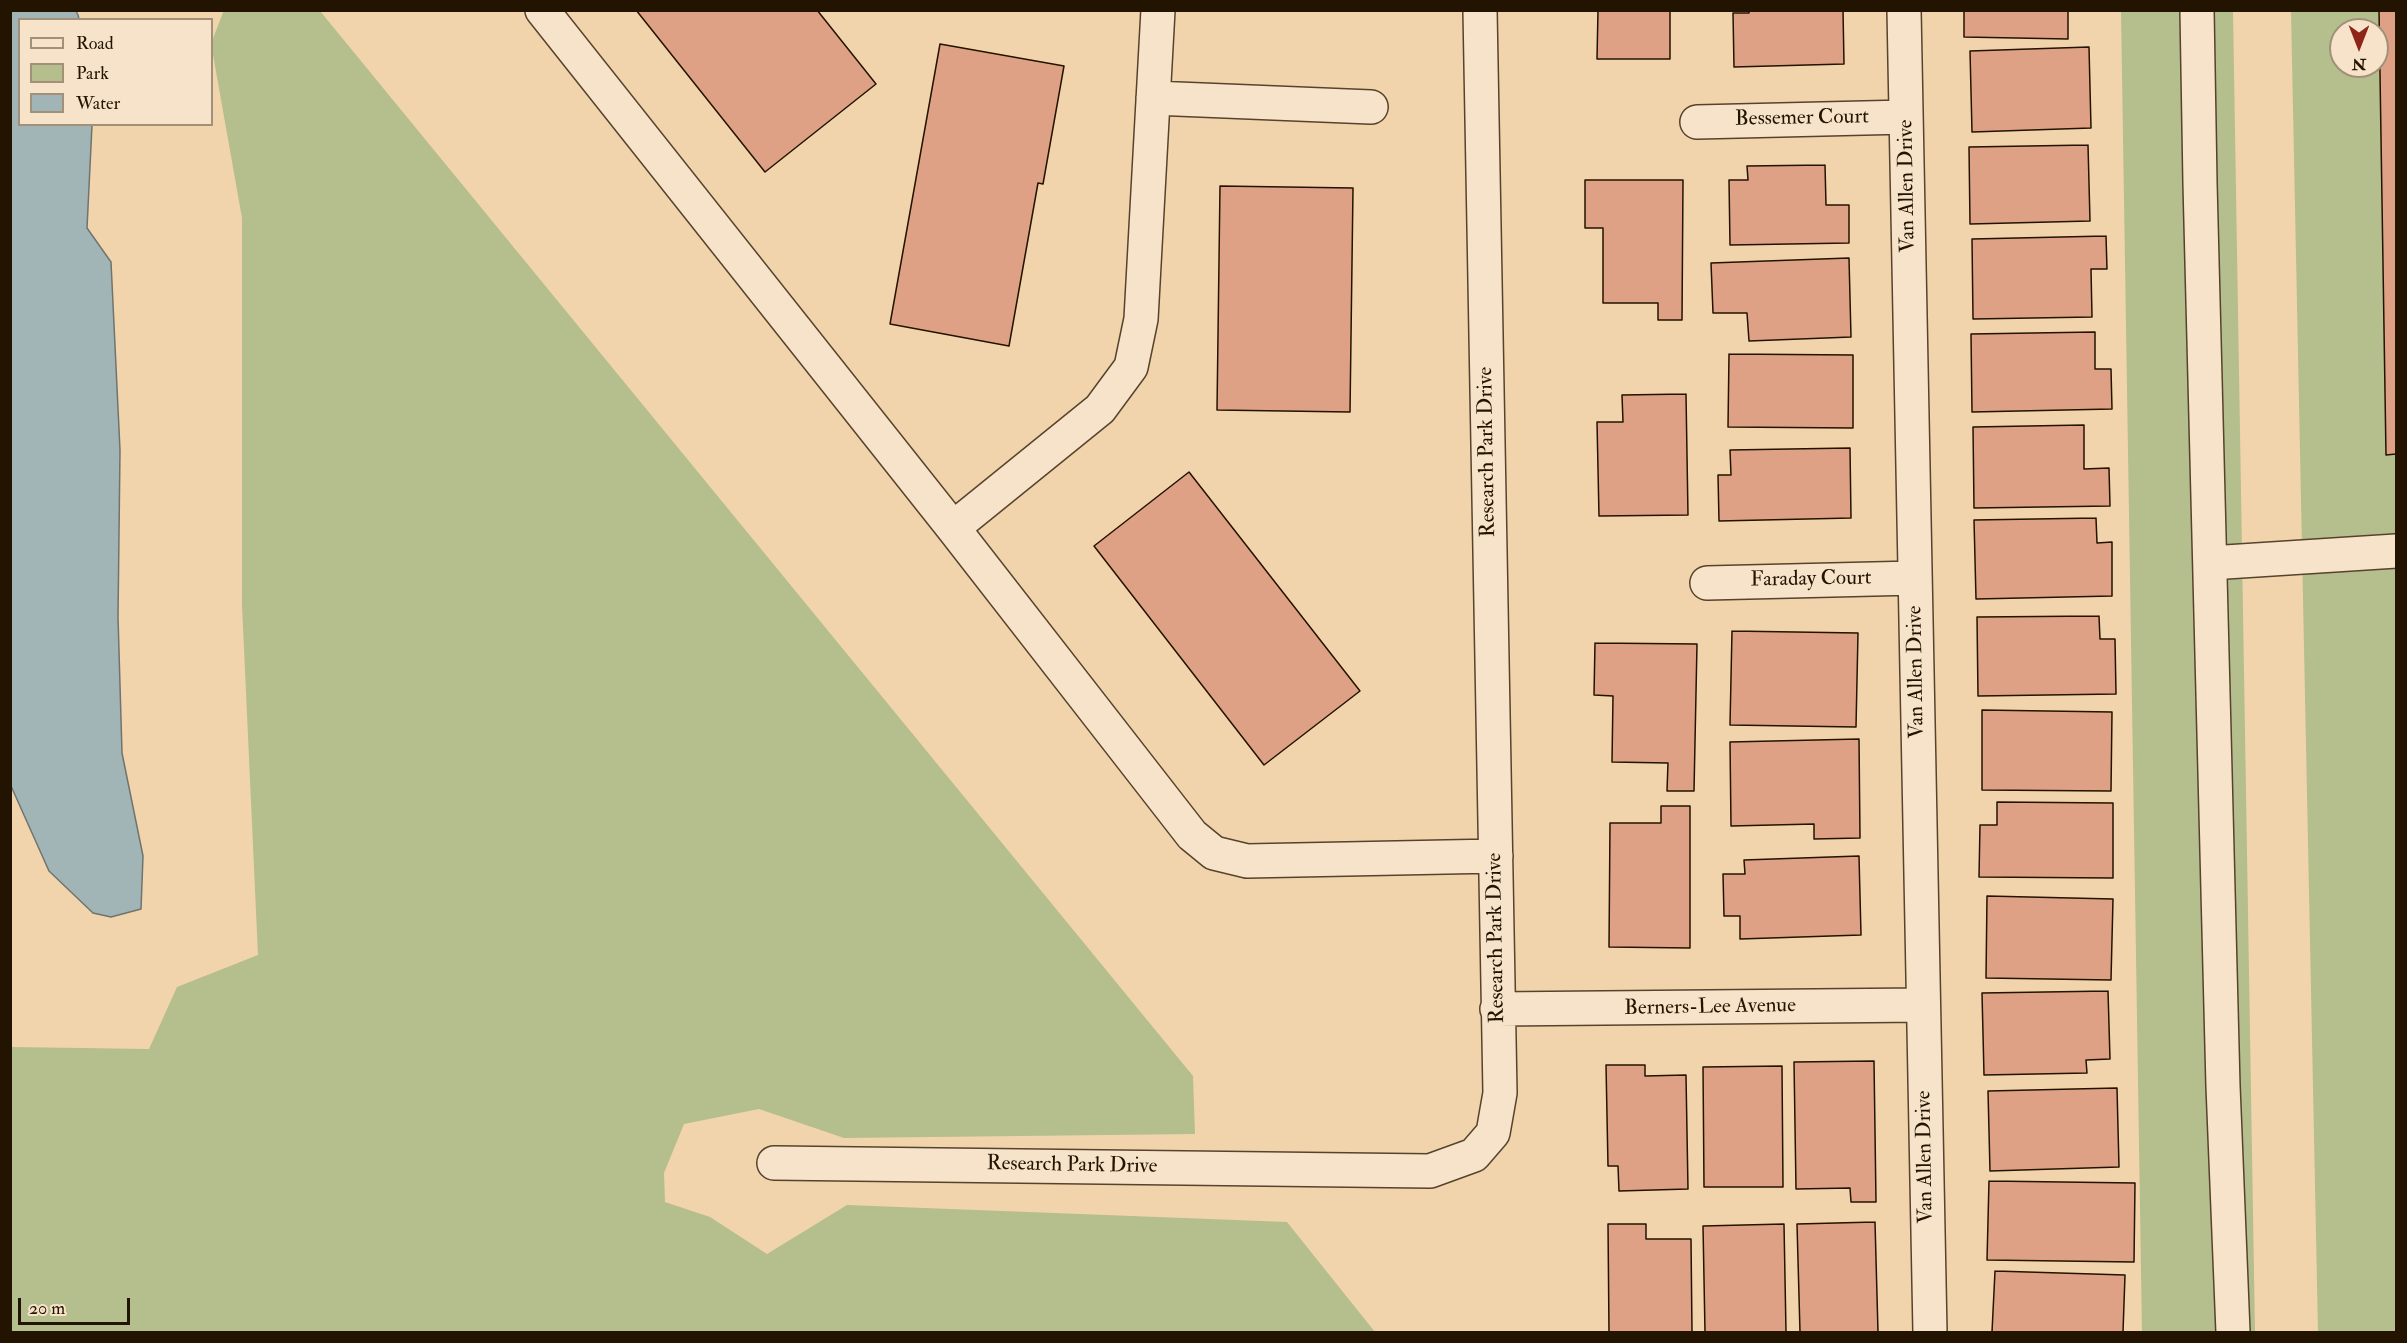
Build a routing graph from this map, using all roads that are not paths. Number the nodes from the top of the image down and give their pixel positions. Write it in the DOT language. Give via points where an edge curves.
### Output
graph roads {
  1 [pos="542,10"];
  2 [pos="1158,10"];
  3 [pos="1480,10"];
  4 [pos="1904,10"];
  5 [pos="2198,10"];
  6 [pos="1153,98"];
  7 [pos="1371,107"];
  8 [pos="1906,117"];
  9 [pos="1697,122"];
  10 [pos="953,528"];
  11 [pos="2397,551"];
  12 [pos="2210,562"];
  13 [pos="1915,578"];
  14 [pos="1707,582"];
  15 [pos="1496,856"];
  16 [pos="1922,1005"];
  17 [pos="1497,1009"];
  18 [pos="774,1163"];
  19 [pos="1930,1332"];
  20 [pos="2233,1332"];
  1 -- 10 [label="street"];
  2 -- 6 [label="street"];
  3 -- 15 [label="street, Research Park Drive"];
  4 -- 8 [label="street, Van Allen Drive"];
  5 -- 12 [label="street"];
  6 -- 7 [label="street"];
  6 -- 10 [label="street" via="1141,319 1131,367 1100,409"];
  8 -- 9 [label="street, Bessemer Court"];
  8 -- 13 [label="street, Van Allen Drive"];
  10 -- 15 [label="street" via="1192,835 1214,853 1247,861"];
  11 -- 12 [label="street"];
  12 -- 20 [label="street"];
  13 -- 14 [label="street, Faraday Court"];
  13 -- 16 [label="street, Van Allen Drive"];
  15 -- 17 [label="street, Research Park Drive"];
  16 -- 17 [label="street, Berners-Lee Avenue"];
  16 -- 19 [label="street, Van Allen Drive"];
  17 -- 18 [label="street, Research Park Drive" via="1500,1093 1493,1133 1474,1155 1430,1171"];
}
